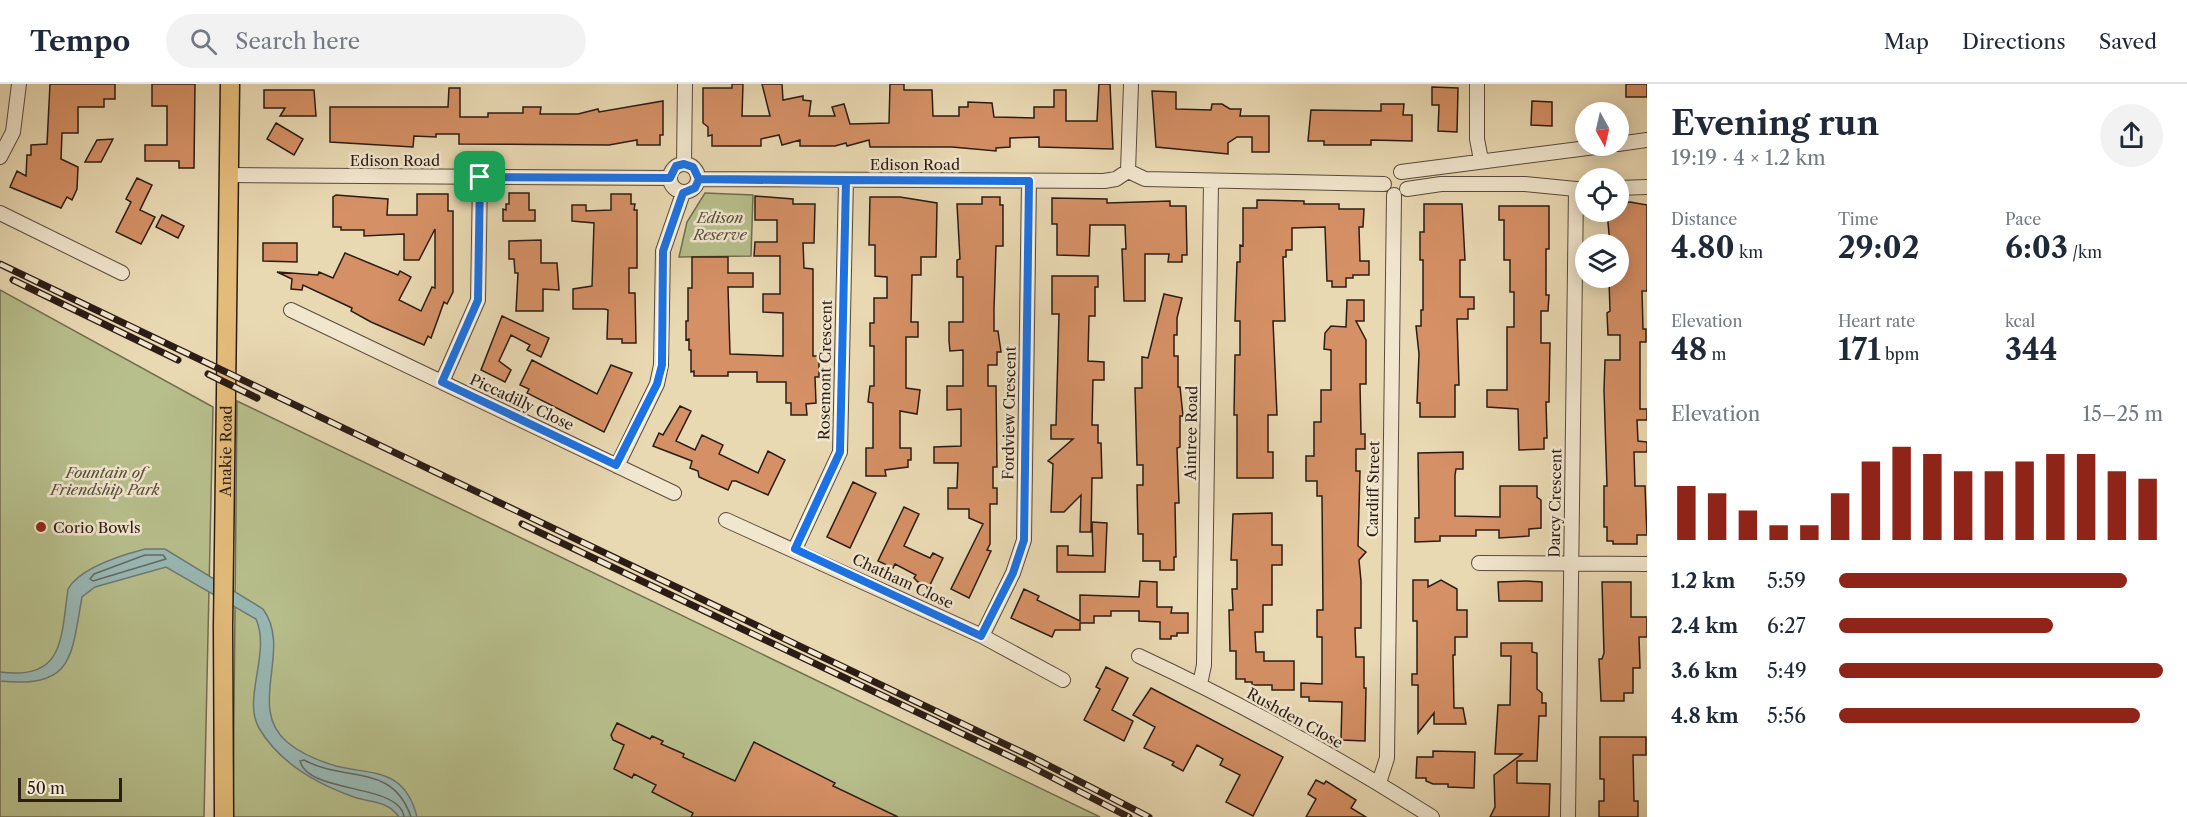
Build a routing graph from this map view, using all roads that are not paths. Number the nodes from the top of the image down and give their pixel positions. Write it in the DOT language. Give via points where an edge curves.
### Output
graph roads {
  1 [pos="19,84"];
  2 [pos="230,84"];
  3 [pos="685,84"];
  4 [pos="1131,84"];
  5 [pos="1477,84"];
  6 [pos="1647,140"];
  7 [pos="1629,142"];
  8 [pos="1575,149"];
  9 [pos="0,157"];
  10 [pos="1481,160"];
  11 [pos="684,164"];
  12 [pos="1128,170"];
  13 [pos="1401,172"];
  14 [pos="229,175"];
  15 [pos="480,177"];
  16 [pos="670,178"];
  17 [pos="699,179"];
  18 [pos="846,181"];
  19 [pos="1029,181"];
  20 [pos="1211,182"];
  21 [pos="1384,184"];
  22 [pos="1647,187"];
  23 [pos="1629,188"];
  24 [pos="1575,189"];
  25 [pos="1401,192"];
  26 [pos="683,193"];
  27 [pos="0,213"];
  28 [pos="1580,222"];
  29 [pos="122,273"];
  30 [pos="291,310"];
  31 [pos="442,382"];
  32 [pos="616,465"];
  33 [pos="674,493"];
  34 [pos="726,520"];
  35 [pos="795,549"];
  36 [pos="1479,563"];
  37 [pos="1571,563"];
  38 [pos="1647,564"];
  39 [pos="981,636"];
  40 [pos="1139,656"];
  41 [pos="1063,680"];
  42 [pos="1200,684"];
  43 [pos="1378,783"];
  44 [pos="224,817"];
  45 [pos="1432,817"];
  46 [pos="1568,817"];
  1 -- 9 [label="street" via="13,132"];
  2 -- 14 [label="main road, Anakie Road"];
  3 -- 11 [label="street"];
  4 -- 12 [label="street"];
  5 -- 10 [label="street"];
  6 -- 7 [label="street"];
  8 -- 10 [label="street"];
  10 -- 13 [label="street"];
  11 -- 16 [label="street" via="676,166"];
  11 -- 17 [label="street" via="693,167"];
  12 -- 19 [label="street, Edison Road" via="1116,179 1104,181"];
  12 -- 20 [label="street" via="1154,182"];
  13 -- 21 [label="street" via="1389,174"];
  13 -- 25 [label="street" via="1407,177"];
  14 -- 15 [label="street, Edison Road"];
  14 -- 44 [label="main road, Anakie Road" via="222,627"];
  15 -- 16 [label="street, Edison Road"];
  15 -- 31 [label="street" via="478,300"];
  16 -- 26 [label="street" via="675,189"];
  17 -- 18 [label="street, Edison Road"];
  17 -- 26 [label="street" via="695,188"];
  18 -- 19 [label="street, Edison Road"];
  18 -- 35 [label="street, Rosemont Crescent" via="840,452"];
  19 -- 39 [label="street, Fordview Crescent" via="1024,540 1013,573"];
  20 -- 21 [label="street"];
  20 -- 42 [label="street, Aintree Road" via="1204,665"];
  21 -- 25 [label="street" via="1387,191"];
  22 -- 23 [label="street"];
  24 -- 25 [label="street" via="1524,184 1441,184"];
  25 -- 43 [label="street, Cardiff Street" via="1387,758"];
  26 -- 32 [label="street" via="663,251 662,365 657,384"];
  27 -- 29 [label="street"];
  28 -- 37 [label="street, Darcy Crescent"];
  30 -- 31 [label="street, Piccadilly Close"];
  31 -- 32 [label="street, Piccadilly Close"];
  32 -- 33 [label="street, Piccadilly Close"];
  34 -- 35 [label="street, Chatham Close"];
  35 -- 39 [label="street, Chatham Close"];
  36 -- 37 [label="street"];
  37 -- 38 [label="street"];
  37 -- 46 [label="street, Darcy Crescent"];
  39 -- 41 [label="street, Chatham Close"];
  40 -- 42 [label="street, Rushden Close"];
  42 -- 43 [label="street, Rushden Close"];
  43 -- 45 [label="street, Rushden Close"];
}
